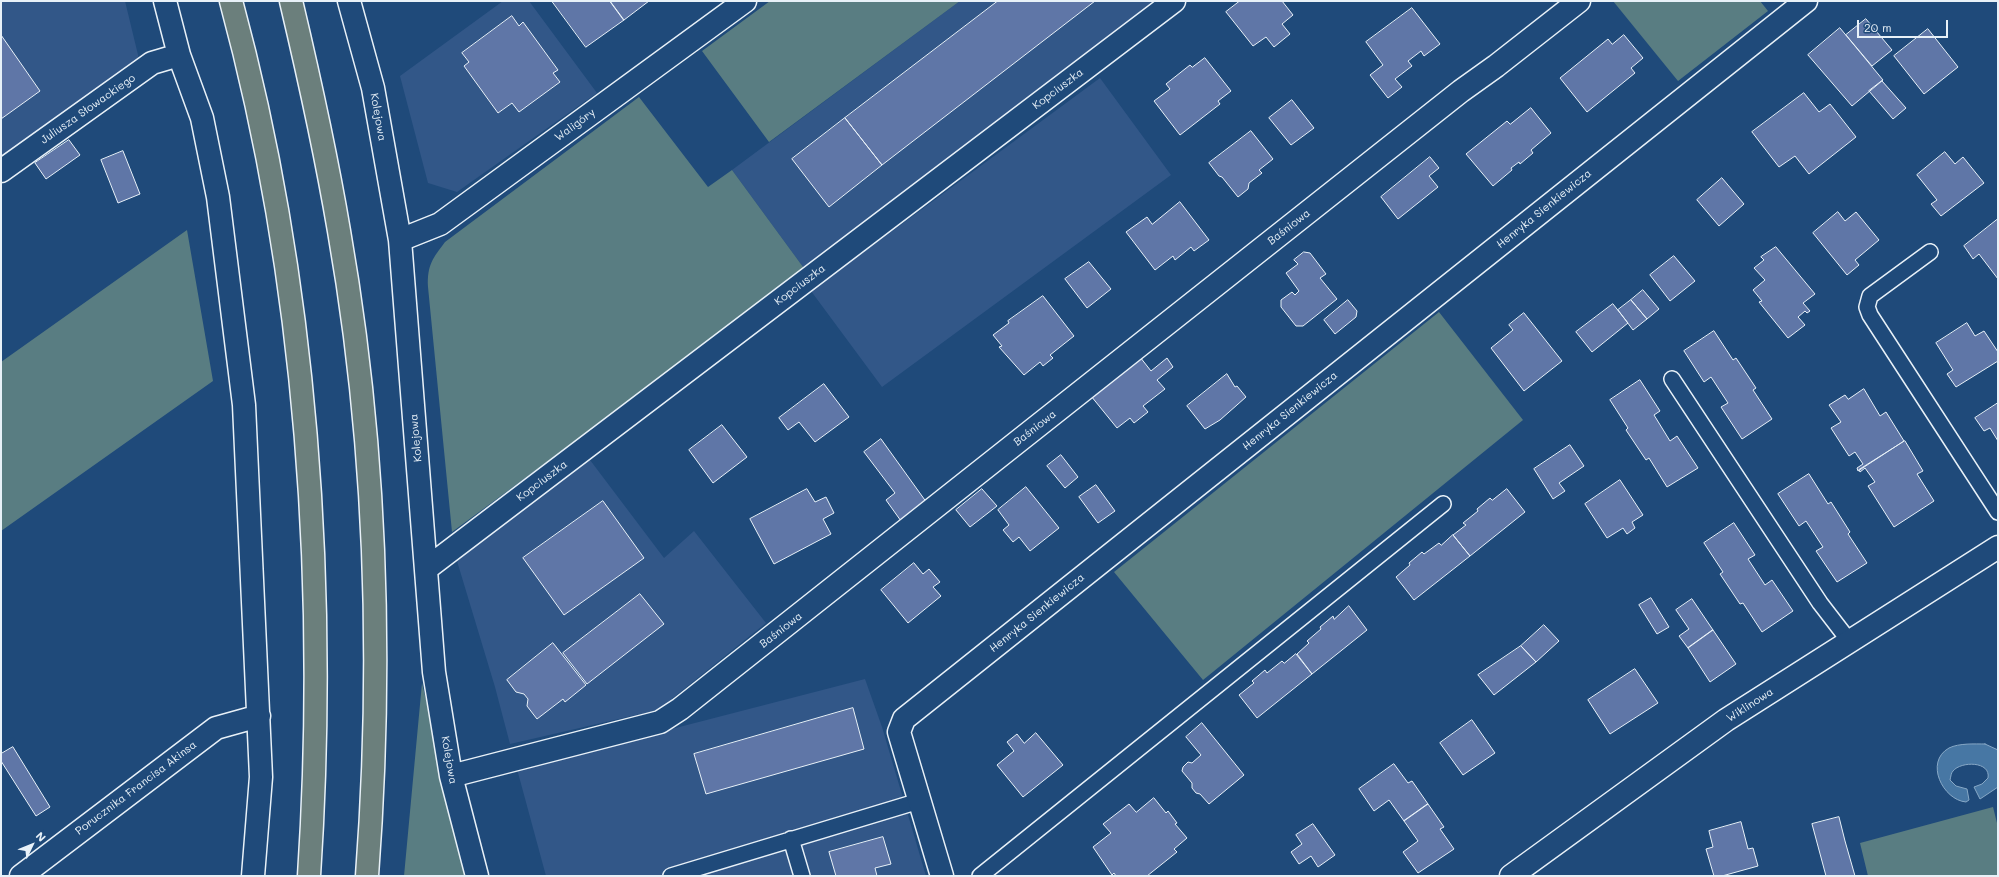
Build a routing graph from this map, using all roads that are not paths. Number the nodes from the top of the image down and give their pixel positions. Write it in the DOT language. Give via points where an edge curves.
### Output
graph roads {
  1 [pos="165,1"];
  2 [pos="231,1"];
  3 [pos="290,1"];
  4 [pos="349,1"];
  5 [pos="745,1"];
  6 [pos="1174,1"];
  7 [pos="1580,1"];
  8 [pos="1806,1"];
  9 [pos="179,55"];
  10 [pos="1,171"];
  11 [pos="400,240"];
  12 [pos="1930,252"];
  13 [pos="1672,379"];
  14 [pos="1443,504"];
  15 [pos="1998,512"];
  16 [pos="1998,547"];
  17 [pos="426,569"];
  18 [pos="1850,642"];
  19 [pos="259,716"];
  20 [pos="451,776"];
  21 [pos="920,801"];
  22 [pos="791,839"];
  23 [pos="21,876"];
  24 [pos="252,876"];
  25 [pos="309,876"];
  26 [pos="367,876"];
  27 [pos="477,876"];
  28 [pos="671,876"];
  29 [pos="802,876"];
  30 [pos="942,876"];
  31 [pos="980,876"];
  32 [pos="1511,876"];
  1 -- 9 [label="street"];
  2 -- 25 [label="highway" via="258,110 278,217 292,315 310,493 316,702"];
  3 -- 26 [label="highway" via="339,231 352,318 367,458 375,666 372,803"];
  4 -- 11 [label="street, Kolejowa" via="373,88"];
  5 -- 11 [label="street, Waligóry" via="440,224"];
  6 -- 17 [label="street, Kopciuszka"];
  7 -- 20 [label="street, Baśniowa" via="1461,91 680,710 660,722"];
  8 -- 21 [label="street, Henryka Sienkiewicza" via="904,719 899,732"];
  9 -- 10 [label="street, Juliusza Słowackiego" via="152,63"];
  9 -- 19 [label="street" via="202,118 218,196 243,397"];
  11 -- 17 [label="street, Kolejowa"];
  12 -- 15 [label="lane" via="1870,296 1867,307 1870,316"];
  13 -- 18 [label="lane" via="1820,603"];
  14 -- 31 [label="lane"];
  16 -- 18 [label="street, Wiklinowa"];
  17 -- 20 [label="street, Kolejowa" via="434,672"];
  18 -- 32 [label="street, Wiklinowa" via="1726,720"];
  19 -- 23 [label="street, Porucznika Francisa Akinsa" via="216,728"];
  19 -- 24 [label="street" via="261,777"];
  20 -- 27 [label="street, Kolejowa"];
  21 -- 22 [label="lane"];
  21 -- 30 [label="street, Henryka Sienkiewicza"];
  22 -- 28 [label="lane"];
  22 -- 29 [label="lane"];
}
